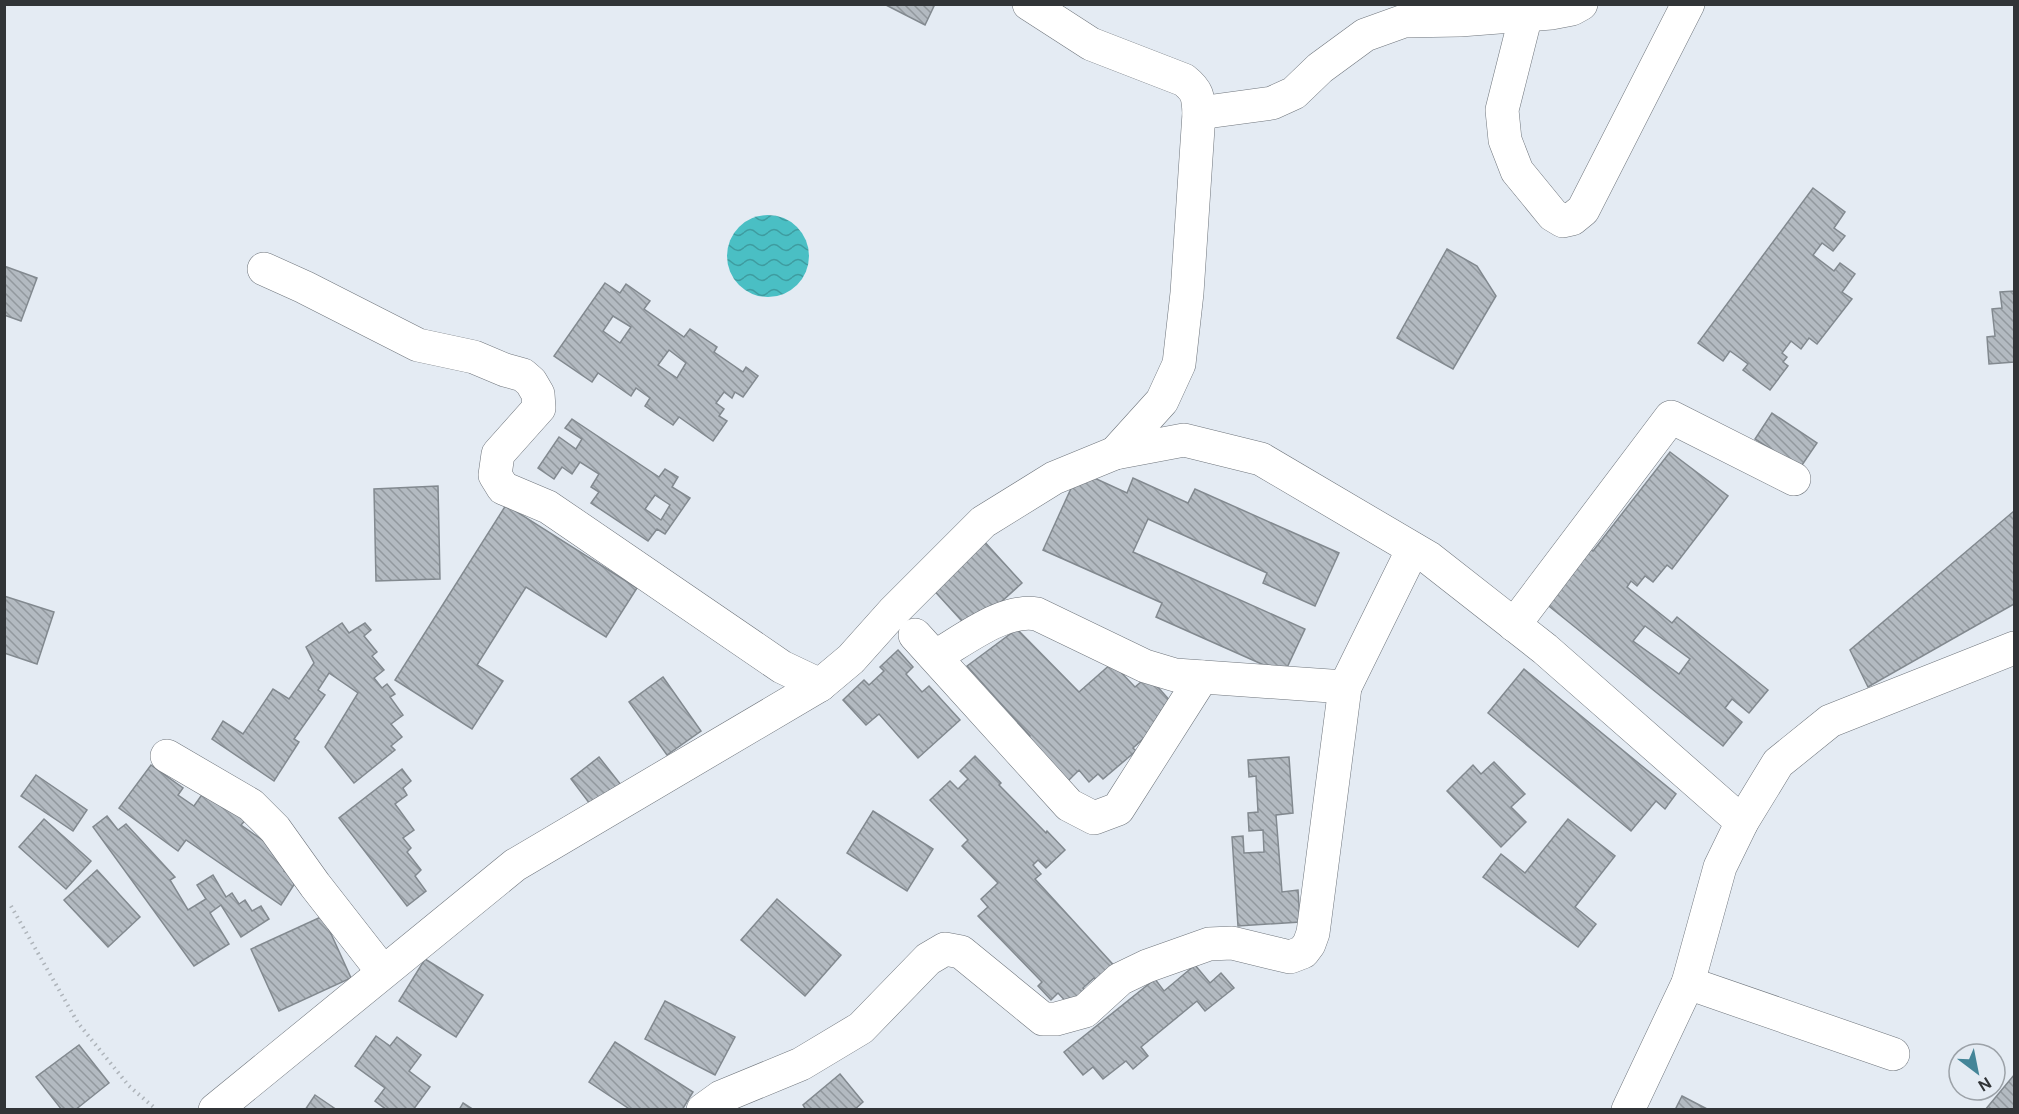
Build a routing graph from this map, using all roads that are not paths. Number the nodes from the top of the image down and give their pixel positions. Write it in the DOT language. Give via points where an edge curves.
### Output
graph roads {
  1 [pos="1029,4"];
  2 [pos="1581,4"];
  3 [pos="1688,4"];
  4 [pos="1526,15"];
  5 [pos="1199,113"];
  6 [pos="264,269"];
  7 [pos="1115,453"];
  8 [pos="1794,479"];
  9 [pos="1413,549"];
  10 [pos="1514,625"];
  11 [pos="913,633"];
  12 [pos="2014,648"];
  13 [pos="1202,677"];
  14 [pos="820,685"];
  15 [pos="1346,687"];
  16 [pos="167,756"];
  17 [pos="1743,822"];
  18 [pos="384,972"];
  19 [pos="1688,983"];
  20 [pos="1893,1054"];
  21 [pos="215,1110"];
  22 [pos="703,1110"];
  23 [pos="1628,1110"];
  1 -- 5 [label="street" via="1091,44 1184,80 1198,97"];
  2 -- 4 [label="street" via="1572,9"];
  3 -- 4 [label="street" via="1583,210 1563,221 1553,215 1517,171 1505,140 1502,110"];
  4 -- 5 [label="street" via="1404,21 1365,35 1294,93 1272,103"];
  5 -- 7 [label="street" via="1179,364 1162,401"];
  6 -- 14 [label="street" via="418,345 474,357 523,375 538,394 539,408 498,454 495,475 503,488 548,507 782,667"];
  7 -- 9 [label="street" via="1185,440 1261,459"];
  7 -- 11 [label="street" via="1053,478 983,522"];
  8 -- 10 [label="street" via="1671,417"];
  9 -- 10 [label="street"];
  9 -- 15 [label="street"];
  10 -- 17 [label="street"];
  11 -- 13 [label="street" via="1024,612 1037,614 1146,666 1175,675"];
  11 -- 13 [label="street" via="1069,805 1094,818 1118,809"];
  11 -- 14 [label="street" via="850,659"];
  12 -- 17 [label="street" via="1830,722 1778,763"];
  13 -- 15 [label="street"];
  14 -- 18 [label="street" via="515,865"];
  15 -- 22 [label="street" via="1313,933 1303,952 1290,957 1232,944 1209,944 1120,980 1085,1011 1043,1019 961,952 945,949 928,959 861,1028 801,1064 721,1097"];
  16 -- 18 [label="street" via="251,805 275,829"];
  17 -- 19 [label="street" via="1720,867"];
  18 -- 21 [label="street"];
  19 -- 20 [label="street"];
  19 -- 23 [label="street"];
}
